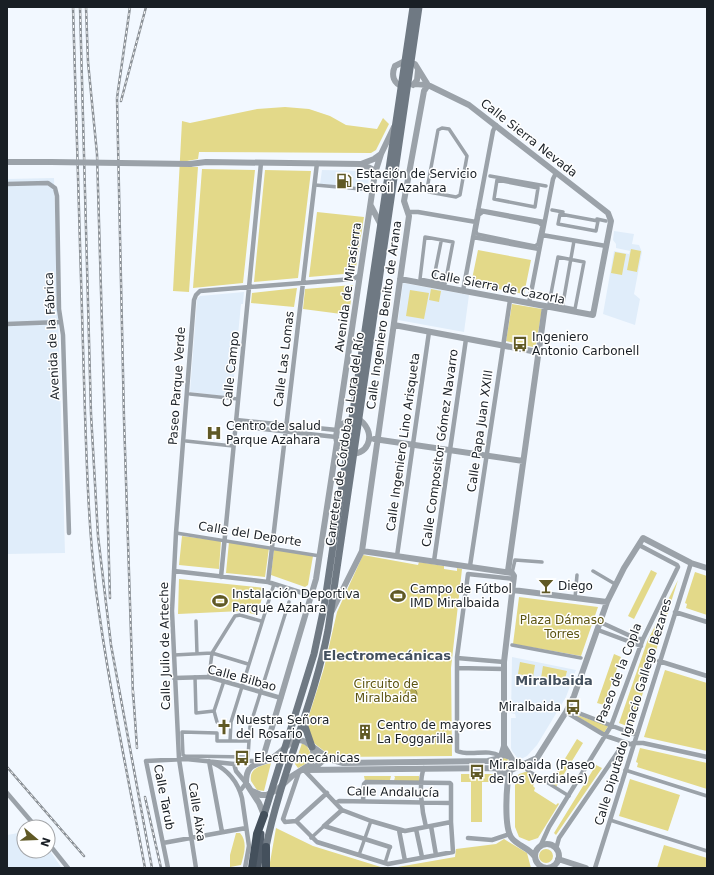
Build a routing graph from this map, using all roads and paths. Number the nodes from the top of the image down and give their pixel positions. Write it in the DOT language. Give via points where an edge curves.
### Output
graph roads {
  1 [pos="413,7"];
  2 [pos="419,7"];
  3 [pos="408,61"];
  4 [pos="418,70"];
  5 [pos="414,84"];
  6 [pos="428,85"];
  7 [pos="404,87"];
  8 [pos="396,124"];
  9 [pos="496,126"];
  10 [pos="449,129"];
  11 [pos="381,154"];
  12 [pos="7,162"];
  13 [pos="261,162"];
  14 [pos="317,163"];
  15 [pos="361,164"];
  16 [pos="375,173"];
  17 [pos="556,173"];
  18 [pos="490,176"];
  19 [pos="497,180"];
  20 [pos="7,184"];
  21 [pos="315,185"];
  22 [pos="546,186"];
  23 [pos="373,190"];
  24 [pos="371,206"];
  25 [pos="478,210"];
  26 [pos="552,210"];
  27 [pos="408,212"];
  28 [pos="608,219"];
  29 [pos="476,222"];
  30 [pos="542,223"];
  31 [pos="558,224"];
  32 [pos="381,225"];
  33 [pos="542,235"];
  34 [pos="473,237"];
  35 [pos="574,241"];
  36 [pos="440,242"];
  37 [pos="606,246"];
  38 [pos="539,249"];
  39 [pos="571,260"];
  40 [pos="360,275"];
  41 [pos="353,279"];
  42 [pos="400,279"];
  43 [pos="303,283"];
  44 [pos="433,283"];
  45 [pos="359,285"];
  46 [pos="249,288"];
  47 [pos="463,291"];
  48 [pos="510,300"];
  49 [pos="529,303"];
  50 [pos="545,306"];
  51 [pos="562,308"];
  52 [pos="60,322"];
  53 [pos="7,324"];
  54 [pos="394,325"];
  55 [pos="429,332"];
  56 [pos="466,338"];
  57 [pos="503,345"];
  58 [pos="537,352"];
  59 [pos="190,394"];
  60 [pos="238,399"];
  61 [pos="356,419"];
  62 [pos="236,420"];
  63 [pos="286,424"];
  64 [pos="235,426"];
  65 [pos="338,427"];
  66 [pos="285,432"];
  67 [pos="370,438"];
  68 [pos="377,439"];
  69 [pos="336,440"];
  70 [pos="186,441"];
  71 [pos="413,444"];
  72 [pos="233,446"];
  73 [pos="450,450"];
  74 [pos="351,453"];
  75 [pos="486,456"];
  76 [pos="523,461"];
  77 [pos="176,533"];
  78 [pos="69,534"];
  79 [pos="224,539"];
  80 [pos="639,545"];
  81 [pos="272,546"];
  82 [pos="362,551"];
  83 [pos="320,556"];
  84 [pos="397,556"];
  85 [pos="434,561"];
  86 [pos="542,562"];
  87 [pos="691,563"];
  88 [pos="470,566"];
  89 [pos="707,568"];
  90 [pos="174,571"];
  91 [pos="593,571"];
  92 [pos="511,574"];
  93 [pos="577,575"];
  94 [pos="221,577"];
  95 [pos="268,582"];
  96 [pos="274,584"];
  97 [pos="615,584"];
  98 [pos="513,590"];
  99 [pos="312,596"];
  100 [pos="575,598"];
  101 [pos="289,602"];
  102 [pos="607,602"];
  103 [pos="675,612"];
  104 [pos="330,615"];
  105 [pos="196,621"];
  106 [pos="261,621"];
  107 [pos="600,622"];
  108 [pos="707,622"];
  109 [pos="598,630"];
  110 [pos="637,639"];
  111 [pos="643,639"];
  112 [pos="635,644"];
  113 [pos="512,645"];
  114 [pos="640,646"];
  115 [pos="212,653"];
  116 [pos="197,654"];
  117 [pos="174,655"];
  118 [pos="457,658"];
  119 [pos="581,658"];
  120 [pos="659,661"];
  121 [pos="248,664"];
  122 [pos="504,666"];
  123 [pos="457,668"];
  124 [pos="707,676"];
  125 [pos="195,677"];
  126 [pos="209,677"];
  127 [pos="174,678"];
  128 [pos="224,681"];
  129 [pos="242,686"];
  130 [pos="260,692"];
  131 [pos="281,698"];
  132 [pos="567,710"];
  133 [pos="214,711"];
  134 [pos="303,721"];
  135 [pos="217,722"];
  136 [pos="611,726"];
  137 [pos="636,735"];
  138 [pos="606,736"];
  139 [pos="230,741"];
  140 [pos="249,741"];
  141 [pos="297,741"];
  142 [pos="624,743"];
  143 [pos="633,744"];
  144 [pos="285,746"];
  145 [pos="504,746"];
  146 [pos="312,747"];
  147 [pos="499,757"];
  148 [pos="707,757"];
  149 [pos="179,759"];
  150 [pos="511,759"];
  151 [pos="332,760"];
  152 [pos="209,761"];
  153 [pos="262,761"];
  154 [pos="323,761"];
  155 [pos="234,764"];
  156 [pos="526,767"];
  157 [pos="424,768"];
  158 [pos="496,768"];
  159 [pos="313,769"];
  160 [pos="326,769"];
  161 [pos="625,770"];
  162 [pos="301,771"];
  163 [pos="511,771"];
  164 [pos="503,774"];
  165 [pos="311,776"];
  166 [pos="422,782"];
  167 [pos="507,782"];
  168 [pos="246,783"];
  169 [pos="282,785"];
  170 [pos="240,791"];
  171 [pos="252,791"];
  172 [pos="7,793"];
  173 [pos="327,793"];
  174 [pos="270,794"];
  175 [pos="569,796"];
  176 [pos="707,796"];
  177 [pos="363,802"];
  178 [pos="422,802"];
  179 [pos="336,803"];
  180 [pos="451,803"];
  181 [pos="342,810"];
  182 [pos="264,814"];
  183 [pos="29,819"];
  184 [pos="371,820"];
  185 [pos="610,820"];
  186 [pos="296,821"];
  187 [pos="451,822"];
  188 [pos="324,826"];
  189 [pos="428,826"];
  190 [pos="246,828"];
  191 [pos="416,829"];
  192 [pos="399,830"];
  193 [pos="222,832"];
  194 [pos="510,834"];
  195 [pos="192,838"];
  196 [pos="311,838"];
  197 [pos="468,838"];
  198 [pos="365,839"];
  199 [pos="163,843"];
  200 [pos="266,846"];
  201 [pos="525,846"];
  202 [pos="390,847"];
  203 [pos="539,847"];
  204 [pos="556,849"];
  205 [pos="707,851"];
  206 [pos="56,853"];
  207 [pos="360,855"];
  208 [pos="436,855"];
  209 [pos="422,857"];
  210 [pos="558,859"];
  211 [pos="405,860"];
  212 [pos="536,862"];
  213 [pos="385,863"];
  214 [pos="68,868"];
  215 [pos="168,868"];
  216 [pos="196,868"];
  217 [pos="244,868"];
  218 [pos="252,868"];
  219 [pos="258,868"];
  220 [pos="262,868"];
  221 [pos="266,868"];
  222 [pos="545,868"];
  223 [pos="586,868"];
  224 [pos="595,868"];
  1 -- 3 [label="main road, Carretera de Córdoba a Lora del Río"];
  2 -- 3 [label="main road, Carretera de Córdoba a Lora del Río"];
  3 -- 4 [label="street"];
  3 -- 7 [label="main road, Carretera de Córdoba a Lora del Río"];
  3 -- 7 [label="street" via="395,66 393,73 393,79"];
  4 -- 5 [label="street" via="419,76"];
  4 -- 6 [label="street"];
  5 -- 6 [label="street"];
  5 -- 7 [label="street"];
  6 -- 9 [label="street, Calle Sierra Nevada" via="469,105"];
  6 -- 27 [label="street, Calle Ingeniero Benito de Arana" via="424,91 404,201"];
  7 -- 8 [label="main road, Carretera de Córdoba a Lora del Río"];
  7 -- 61 [label="main road, Carretera de Córdoba a Lora del Río"];
  8 -- 11 [label="street, Avenida de Mirasierra"];
  8 -- 32 [label="main road, Carretera de Córdoba a Lora del Río"];
  9 -- 17 [label="street, Calle Sierra Nevada"];
  9 -- 25 [label="street"];
  10 -- 10 [label="street" via="438,130 427,189 429,192 456,197 460,195 467,156"];
  11 -- 15 [label="street"];
  11 -- 16 [label="street, Avenida de Mirasierra"];
  12 -- 13 [label="street, bridge"];
  13 -- 14 [label="street"];
  13 -- 46 [label="street, Calle Campo"];
  14 -- 15 [label="street"];
  14 -- 21 [label="street, Calle Las Lomas"];
  15 -- 16 [label="street"];
  16 -- 23 [label="street, Avenida de Mirasierra"];
  17 -- 28 [label="street, Calle Sierra Nevada"];
  17 -- 30 [label="street"];
  18 -- 22 [label="street"];
  19 -- 19 [label="street" via="494,199 534,207 538,188"];
  20 -- 52 [label="street, Avenida de la Fábrica" via="48,183 55,188"];
  21 -- 23 [label="street"];
  21 -- 43 [label="street, Calle Las Lomas"];
  23 -- 24 [label="street, Avenida de Mirasierra"];
  24 -- 32 [label="street"];
  24 -- 40 [label="street, Avenida de Mirasierra"];
  25 -- 29 [label="street"];
  25 -- 30 [label="street"];
  26 -- 28 [label="street"];
  27 -- 29 [label="street"];
  27 -- 42 [label="street, Calle Ingeniero Benito de Arana"];
  28 -- 37 [label="street" via="611,222"];
  29 -- 34 [label="street"];
  30 -- 30 [label="street" via="536,246 478,235 476,231 479,215 483,212"];
  30 -- 33 [label="street"];
  31 -- 31 [label="street" via="560,214 598,221 596,231"];
  32 -- 61 [label="main road, Carretera de Córdoba a Lora del Río"];
  33 -- 35 [label="street"];
  33 -- 38 [label="street"];
  34 -- 38 [label="street"];
  34 -- 47 [label="street"];
  35 -- 37 [label="street"];
  35 -- 39 [label="street"];
  36 -- 44 [label="street"];
  37 -- 51 [label="street, Calle Sierra de Cazorla" via="593,315"];
  38 -- 49 [label="street"];
  39 -- 51 [label="street"];
  39 -- 51 [label="street" via="584,262 575,309"];
  39 -- 51 [label="street" via="558,257 550,296 549,304"];
  40 -- 41 [label="street"];
  40 -- 45 [label="street, Avenida de Mirasierra"];
  41 -- 43 [label="street"];
  41 -- 45 [label="street"];
  42 -- 44 [label="street, Calle Sierra de Cazorla"];
  42 -- 54 [label="street, Calle Ingeniero Benito de Arana"];
  43 -- 46 [label="street"];
  43 -- 63 [label="street, Calle Las Lomas"];
  44 -- 44 [label="street" via="445,284 453,242 425,238 420,279"];
  44 -- 47 [label="street, Calle Sierra de Cazorla"];
  45 -- 65 [label="street, Avenida de Mirasierra"];
  46 -- 60 [label="street, Calle Campo"];
  46 -- 77 [label="street, Paseo Parque Verde" via="200,291 194,300"];
  47 -- 48 [label="street, Calle Sierra de Cazorla"];
  48 -- 49 [label="street, Calle Sierra de Cazorla"];
  48 -- 57 [label="street, Calle Papa Juan XXIII"];
  49 -- 50 [label="street, Calle Sierra de Cazorla"];
  50 -- 51 [label="street, Calle Sierra de Cazorla"];
  50 -- 58 [label="street"];
  52 -- 53 [label="street"];
  52 -- 78 [label="street, Avenida de la Fábrica" via="63,335"];
  54 -- 55 [label="street"];
  54 -- 68 [label="street, Calle Ingeniero Benito de Arana"];
  55 -- 56 [label="street"];
  55 -- 71 [label="street, Calle Ingeniero Lino Arisqueta"];
  56 -- 57 [label="street"];
  56 -- 73 [label="street, Calle Compositor Gómez Navarro"];
  57 -- 58 [label="street"];
  57 -- 75 [label="street, Calle Papa Juan XXIII"];
  58 -- 76 [label="street"];
  59 -- 60 [label="street"];
  60 -- 62 [label="street, Calle Campo"];
  61 -- 65 [label="street"];
  61 -- 67 [label="street" via="365,424"];
  61 -- 74 [label="main road, Carretera de Córdoba a Lora del Río"];
  62 -- 63 [label="street"];
  62 -- 64 [label="street, Calle Campo"];
  63 -- 65 [label="street"];
  63 -- 66 [label="street, Calle Las Lomas"];
  64 -- 66 [label="street"];
  64 -- 72 [label="street, Calle Campo"];
  65 -- 69 [label="street, Avenida de Mirasierra"];
  66 -- 69 [label="street"];
  66 -- 81 [label="street, Calle Las Lomas"];
  67 -- 68 [label="street"];
  67 -- 74 [label="street" via="361,451"];
  68 -- 71 [label="street"];
  68 -- 82 [label="street, Calle Ingeniero Benito de Arana"];
  69 -- 74 [label="street"];
  69 -- 83 [label="street"];
  70 -- 72 [label="street"];
  71 -- 73 [label="street"];
  71 -- 84 [label="street, Calle Ingeniero Lino Arisqueta"];
  72 -- 79 [label="street, Calle Campo"];
  73 -- 75 [label="street"];
  73 -- 85 [label="street, Calle Compositor Gómez Navarro"];
  74 -- 104 [label="main road, Carretera de Córdoba a Lora del Río"];
  74 -- 144 [label="main road, Carretera de Córdoba a Lora del Río" via="320,629"];
  75 -- 76 [label="street"];
  75 -- 88 [label="street, Calle Papa Juan XXIII"];
  76 -- 92 [label="street" via="509,556"];
  77 -- 79 [label="street, Calle del Deporte"];
  77 -- 90 [label="street, Calle Julio de Arteche"];
  79 -- 81 [label="street, Calle del Deporte"];
  79 -- 94 [label="street, Calle Campo"];
  80 -- 87 [label="street" via="642,538"];
  80 -- 97 [label="street"];
  80 -- 111 [label="street, Paseo de la Copla" via="677,564 678,567"];
  81 -- 83 [label="street, Calle del Deporte"];
  81 -- 95 [label="street, Calle Las Lomas"];
  82 -- 84 [label="street"];
  82 -- 104 [label="street, Calle Ingeniero Benito de Arana"];
  83 -- 99 [label="street"];
  84 -- 85 [label="street"];
  85 -- 88 [label="street"];
  86 -- 92 [label="street" via="515,560"];
  87 -- 89 [label="street"];
  87 -- 103 [label="street, Calle Diputado Ignacio Gallego Bezares"];
  88 -- 92 [label="street"];
  90 -- 94 [label="street"];
  90 -- 117 [label="street, Calle Julio de Arteche"];
  91 -- 97 [label="street"];
  92 -- 98 [label="street"];
  92 -- 118 [label="street" via="468,574"];
  93 -- 100 [label="street"];
  94 -- 95 [label="street"];
  95 -- 96 [label="street"];
  96 -- 99 [label="street"];
  96 -- 106 [label="street"];
  97 -- 102 [label="street"];
  98 -- 100 [label="street"];
  98 -- 122 [label="street"];
  99 -- 131 [label="street"];
  100 -- 102 [label="street"];
  101 -- 130 [label="street"];
  102 -- 107 [label="street"];
  103 -- 108 [label="street"];
  103 -- 120 [label="street, Calle Diputado Ignacio Gallego Bezares"];
  104 -- 134 [label="main road, Carretera de Córdoba a Lora del Río" via="323,657"];
  105 -- 116 [label="street"];
  106 -- 115 [label="street" via="235,616"];
  106 -- 121 [label="street"];
  107 -- 109 [label="street"];
  107 -- 110 [label="street"];
  109 -- 112 [label="street"];
  109 -- 132 [label="street"];
  110 -- 111 [label="street"];
  110 -- 112 [label="street" via="639,642"];
  111 -- 114 [label="street, Paseo de la Copla"];
  112 -- 114 [label="street"];
  113 -- 119 [label="street"];
  114 -- 136 [label="street, Paseo de la Copla"];
  115 -- 116 [label="street"];
  115 -- 121 [label="street"];
  115 -- 126 [label="street"];
  116 -- 117 [label="street"];
  117 -- 127 [label="street, Calle Julio de Arteche"];
  118 -- 122 [label="street"];
  118 -- 123 [label="street"];
  120 -- 124 [label="street"];
  120 -- 137 [label="street, Calle Diputado Ignacio Gallego Bezares"];
  121 -- 129 [label="street"];
  122 -- 123 [label="street"];
  122 -- 145 [label="street"];
  123 -- 147 [label="street" via="457,751 494,753"];
  125 -- 126 [label="street, Calle Bilbao"];
  125 -- 127 [label="street, Calle Bilbao"];
  125 -- 133 [label="street" via="196,713"];
  126 -- 128 [label="street, Calle Bilbao"];
  127 -- 149 [label="street, Calle Julio de Arteche"];
  128 -- 129 [label="street, Calle Bilbao"];
  128 -- 133 [label="street"];
  129 -- 130 [label="street, Calle Bilbao"];
  129 -- 139 [label="street" via="231,722"];
  130 -- 131 [label="street, Calle Bilbao"];
  130 -- 140 [label="street" via="250,726"];
  131 -- 153 [label="street"];
  132 -- 136 [label="street"];
  132 -- 138 [label="street"];
  132 -- 156 [label="street" via="539,755"];
  133 -- 135 [label="street"];
  134 -- 141 [label="main road, Carretera de Córdoba a Lora del Río"];
  134 -- 146 [label="main road"];
  136 -- 137 [label="street"];
  136 -- 138 [label="street, Paseo de la Copla"];
  137 -- 143 [label="street, Calle Diputado Ignacio Gallego Bezares"];
  138 -- 142 [label="street"];
  138 -- 175 [label="street, Paseo de la Copla"];
  139 -- 140 [label="street"];
  139 -- 140 [label="street" via="216,741 217,733 182,732 183,755 248,757"];
  141 -- 144 [label="street"];
  141 -- 146 [label="street" via="305,742"];
  141 -- 169 [label="main road, Carretera de Córdoba a Lora del Río"];
  142 -- 143 [label="street"];
  142 -- 204 [label="street" via="559,838"];
  143 -- 148 [label="street" via="643,743"];
  143 -- 161 [label="street, Calle Diputado Ignacio Gallego Bezares"];
  144 -- 153 [label="street" via="272,759"];
  144 -- 174 [label="main road, Carretera de Córdoba a Lora del Río"];
  145 -- 147 [label="street"];
  145 -- 150 [label="street"];
  146 -- 151 [label="street"];
  146 -- 162 [label="street" via="311,764"];
  147 -- 150 [label="street"];
  147 -- 151 [label="street" via="488,761 343,763"];
  147 -- 158 [label="street"];
  149 -- 152 [label="street"];
  149 -- 195 [label="street, Calle Aixa"];
  149 -- 199 [label="street, Calle Tarub" via="146,761"];
  150 -- 156 [label="street"];
  150 -- 163 [label="street" via="514,766"];
  151 -- 154 [label="street"];
  152 -- 155 [label="street"];
  152 -- 170 [label="street" via="227,772"];
  152 -- 193 [label="street"];
  153 -- 155 [label="street" via="241,761"];
  153 -- 168 [label="street" via="249,769"];
  154 -- 159 [label="street"];
  154 -- 160 [label="street" via="322,765"];
  155 -- 168 [label="street" via="236,771"];
  156 -- 163 [label="street"];
  156 -- 175 [label="street"];
  157 -- 158 [label="street"];
  157 -- 160 [label="street"];
  157 -- 166 [label="street"];
  158 -- 164 [label="street"];
  159 -- 160 [label="street"];
  159 -- 162 [label="street"];
  159 -- 165 [label="street"];
  161 -- 176 [label="street"];
  161 -- 185 [label="street, Calle Diputado Ignacio Gallego Bezares"];
  162 -- 165 [label="street"];
  162 -- 169 [label="street"];
  162 -- 186 [label="street" via="283,819 285,822"];
  163 -- 164 [label="street"];
  163 -- 167 [label="street"];
  164 -- 167 [label="street"];
  165 -- 173 [label="street"];
  166 -- 177 [label="street" via="366,782"];
  166 -- 178 [label="street"];
  166 -- 180 [label="street" via="451,784"];
  167 -- 194 [label="street"];
  168 -- 170 [label="street"];
  168 -- 171 [label="street"];
  169 -- 174 [label="street"];
  169 -- 200 [label="main road, Carretera de Córdoba a Lora del Río"];
  170 -- 190 [label="street"];
  171 -- 174 [label="street" via="261,795"];
  171 -- 182 [label="street"];
  172 -- 183 [label="street"];
  173 -- 179 [label="street"];
  173 -- 186 [label="street"];
  174 -- 182 [label="main road, Carretera de Córdoba a Lora del Río"];
  175 -- 203 [label="street, Paseo de la Copla"];
  177 -- 178 [label="street, Calle Andalucía"];
  177 -- 179 [label="street, Calle Andalucía"];
  178 -- 180 [label="street, Calle Andalucía"];
  178 -- 189 [label="street"];
  179 -- 181 [label="street"];
  180 -- 187 [label="street"];
  181 -- 184 [label="street"];
  181 -- 188 [label="street"];
  182 -- 218 [label="highway" via="257,834"];
  182 -- 219 [label="main road, Carretera de Córdoba a Lora del Río"];
  184 -- 192 [label="street"];
  184 -- 198 [label="street"];
  185 -- 205 [label="street"];
  185 -- 224 [label="street, Calle Diputado Ignacio Gallego Bezares"];
  186 -- 196 [label="street"];
  187 -- 189 [label="street"];
  187 -- 208 [label="street" via="453,852"];
  188 -- 196 [label="street"];
  188 -- 198 [label="street"];
  189 -- 191 [label="street"];
  189 -- 208 [label="street"];
  190 -- 193 [label="street"];
  190 -- 217 [label="street" via="249,849"];
  191 -- 192 [label="street"];
  191 -- 209 [label="street"];
  192 -- 211 [label="street"];
  193 -- 195 [label="street"];
  194 -- 197 [label="street" via="492,840"];
  194 -- 201 [label="street" via="514,840"];
  195 -- 199 [label="street"];
  195 -- 216 [label="street, Calle Aixa"];
  196 -- 207 [label="street"];
  198 -- 202 [label="street"];
  198 -- 207 [label="street"];
  199 -- 215 [label="street, Calle Tarub"];
  200 -- 220 [label="main road, Carretera de Córdoba a Lora del Río"];
  200 -- 221 [label="highway"];
  201 -- 203 [label="street"];
  201 -- 212 [label="street"];
  202 -- 213 [label="street"];
  203 -- 204 [label="street" via="548,845"];
  203 -- 212 [label="street"];
  204 -- 210 [label="street"];
  206 -- 214 [label="street"];
  207 -- 213 [label="street"];
  208 -- 209 [label="street"];
  209 -- 211 [label="street"];
  210 -- 222 [label="street" via="552,867"];
  210 -- 223 [label="street"];
  211 -- 213 [label="street"];
  212 -- 222 [label="street"];
}
